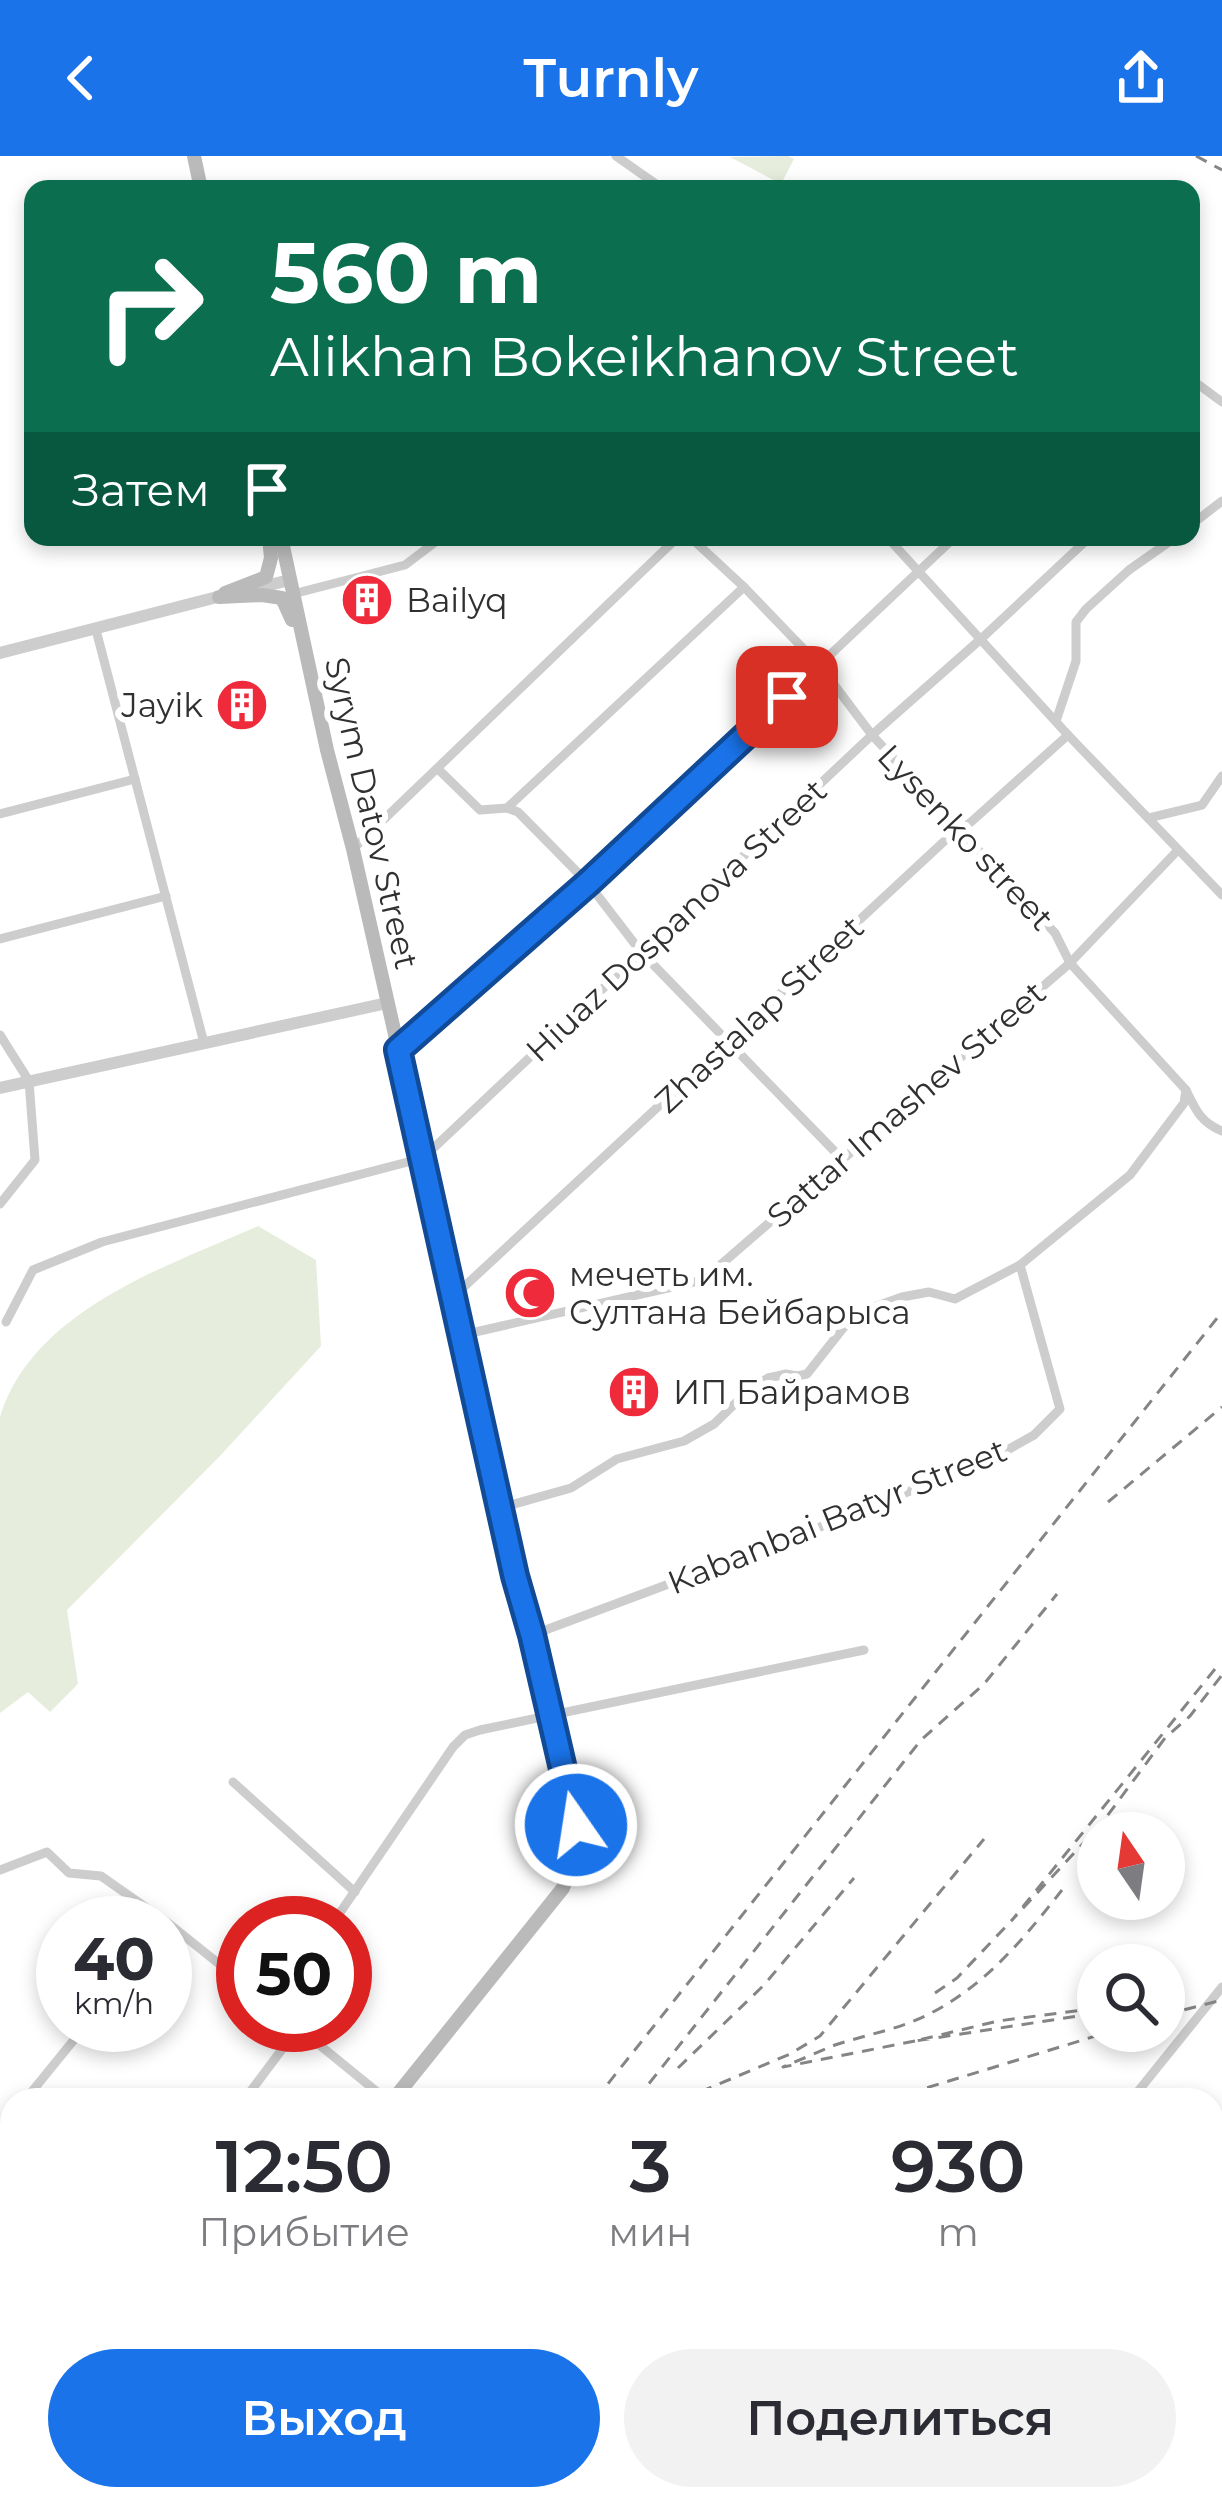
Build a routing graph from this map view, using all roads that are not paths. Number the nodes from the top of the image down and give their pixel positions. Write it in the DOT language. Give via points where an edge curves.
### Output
graph roads {
  1 [pos="616,156"];
  2 [pos="650,180"];
  3 [pos="270,546"];
  4 [pos="283,546"];
  5 [pos="430,546"];
  6 [pos="669,546"];
  7 [pos="699,546"];
  8 [pos="895,546"];
  9 [pos="945,546"];
  10 [pos="1080,546"];
  11 [pos="1163,546"];
  12 [pos="917,572"];
  13 [pos="292,587"];
  14 [pos="744,587"];
  15 [pos="219,597"];
  16 [pos="96,630"];
  17 [pos="982,638"];
  18 [pos="0,653"];
  19 [pos="308,655"];
  20 [pos="820,666"];
  21 [pos="1056,721"];
  22 [pos="872,735"];
  23 [pos="1068,735"];
  24 [pos="438,770"];
  25 [pos="1222,776"];
  26 [pos="136,779"];
  27 [pos="507,808"];
  28 [pos="0,814"];
  29 [pos="1148,818"];
  30 [pos="960,828"];
  31 [pos="353,848"];
  32 [pos="1178,850"];
  33 [pos="588,883"];
  34 [pos="1222,895"];
  35 [pos="166,896"];
  36 [pos="0,938"];
  37 [pos="641,952"];
  38 [pos="1070,963"];
  39 [pos="387,1003"];
  40 [pos="0,1035"];
  41 [pos="730,1041"];
  42 [pos="204,1043"];
  43 [pos="398,1050"];
  44 [pos="29,1081"];
  45 [pos="0,1088"];
  46 [pos="1186,1090"];
  47 [pos="1222,1131"];
  48 [pos="423,1158"];
  49 [pos="842,1159"];
  50 [pos="0,1204"];
  51 [pos="1020,1265"];
  52 [pos="453,1297"];
  53 [pos="6,1322"];
  54 [pos="462,1335"];
  55 [pos="500,1508"];
  56 [pos="532,1635"];
  57 [pos="864,1650"];
  58 [pos="550,1717"];
  59 [pos="232,1782"];
  60 [pos="0,1870"];
  61 [pos="356,1892"];
  62 [pos="128,1896"];
  63 [pos="353,1896"];
  64 [pos="192,1944"];
  65 [pos="216,1962"];
  66 [pos="1222,1987"];
  67 [pos="64,2052"];
  68 [pos="278,2052"];
  69 [pos="329,2052"];
  70 [pos="35,2088"];
  71 [pos="252,2088"];
  72 [pos="375,2088"];
  73 [pos="400,2088"];
  74 [pos="1141,2088"];
  1 -- 2 [label="street"];
  3 -- 15 [label="main road" via="266,577"];
  4 -- 13 [label="main road, Syrym Datov Street"];
  5 -- 13 [label="street" via="405,565"];
  6 -- 24 [label="street"];
  7 -- 14 [label="street, Lysenko street"];
  8 -- 12 [label="street"];
  9 -- 12 [label="street"];
  10 -- 17 [label="street, Hiuaz Dospanova Street"];
  11 -- 21 [label="street" via="1076,622 1076,661"];
  12 -- 17 [label="street"];
  12 -- 20 [label="street"];
  13 -- 15 [label="street"];
  13 -- 19 [label="main road, Syrym Datov Street"];
  14 -- 20 [label="street, Lysenko street"];
  14 -- 27 [label="street"];
  15 -- 16 [label="street"];
  15 -- 19 [label="main road" via="281,598"];
  16 -- 18 [label="street"];
  16 -- 26 [label="street"];
  17 -- 21 [label="street"];
  17 -- 22 [label="street, Hiuaz Dospanova Street"];
  19 -- 31 [label="main road, Syrym Datov Street"];
  20 -- 22 [label="street, Lysenko street"];
  20 -- 33 [label="street"];
  21 -- 23 [label="street"];
  22 -- 30 [label="street, Lysenko street"];
  22 -- 37 [label="street, Hiuaz Dospanova Street"];
  23 -- 29 [label="street"];
  23 -- 30 [label="street, Zhastalap Street"];
  24 -- 27 [label="street" via="480,810"];
  24 -- 31 [label="street"];
  25 -- 29 [label="street" via="1202,805"];
  26 -- 28 [label="street"];
  26 -- 35 [label="street"];
  27 -- 33 [label="street"];
  29 -- 32 [label="street"];
  30 -- 38 [label="street, Lysenko street" via="1055,933"];
  30 -- 41 [label="street, Zhastalap Street"];
  31 -- 39 [label="main road, Syrym Datov Street"];
  32 -- 34 [label="street"];
  32 -- 38 [label="street, Sattar Imashev Street"];
  33 -- 37 [label="street"];
  33 -- 43 [label="street"];
  35 -- 36 [label="street"];
  35 -- 42 [label="street"];
  37 -- 41 [label="street"];
  37 -- 48 [label="street, Hiuaz Dospanova Street"];
  38 -- 46 [label="street, Lysenko street"];
  38 -- 49 [label="street, Sattar Imashev Street"];
  39 -- 42 [label="street"];
  39 -- 43 [label="main road, Syrym Datov Street"];
  40 -- 44 [label="street"];
  41 -- 49 [label="street"];
  41 -- 52 [label="street, Zhastalap Street"];
  42 -- 44 [label="street"];
  43 -- 48 [label="main road, Syrym Datov Street"];
  44 -- 45 [label="street"];
  44 -- 50 [label="street" via="34,1160"];
  46 -- 47 [label="street" via="1208,1126"];
  46 -- 51 [label="street" via="1130,1175"];
  48 -- 52 [label="main road, Syrym Datov Street"];
  48 -- 53 [label="street" via="102,1242 33,1270"];
  49 -- 54 [label="street, Sattar Imashev Street" via="704,1280"];
  51 -- 55 [label="street" via="955,1299 928,1292 874,1307 844,1327 807,1374 768,1378 685,1441 617,1459 571,1488"];
  51 -- 56 [label="street, Kabanbai Batyr Street" via="1060,1408 1034,1435 800,1535"];
  52 -- 54 [label="main road, Syrym Datov Street"];
  54 -- 55 [label="main road, Syrym Datov Street"];
  55 -- 56 [label="main road, Syrym Datov Street"];
  56 -- 58 [label="main road, Syrym Datov Street"];
  57 -- 58 [label="street"];
  58 -- 61 [label="street" via="465,1735"];
  58 -- 73 [label="main road, Syrym Datov Street" via="576,1825 574,1862 563,1888"];
  59 -- 61 [label="street"];
  60 -- 62 [label="street" via="47,1852 69,1873 101,1876"];
  61 -- 63 [label="street"];
  64 -- 65 [label="street"];
  66 -- 74 [label="street"];
  67 -- 70 [label="street"];
  68 -- 71 [label="street"];
  69 -- 72 [label="street"];
}
